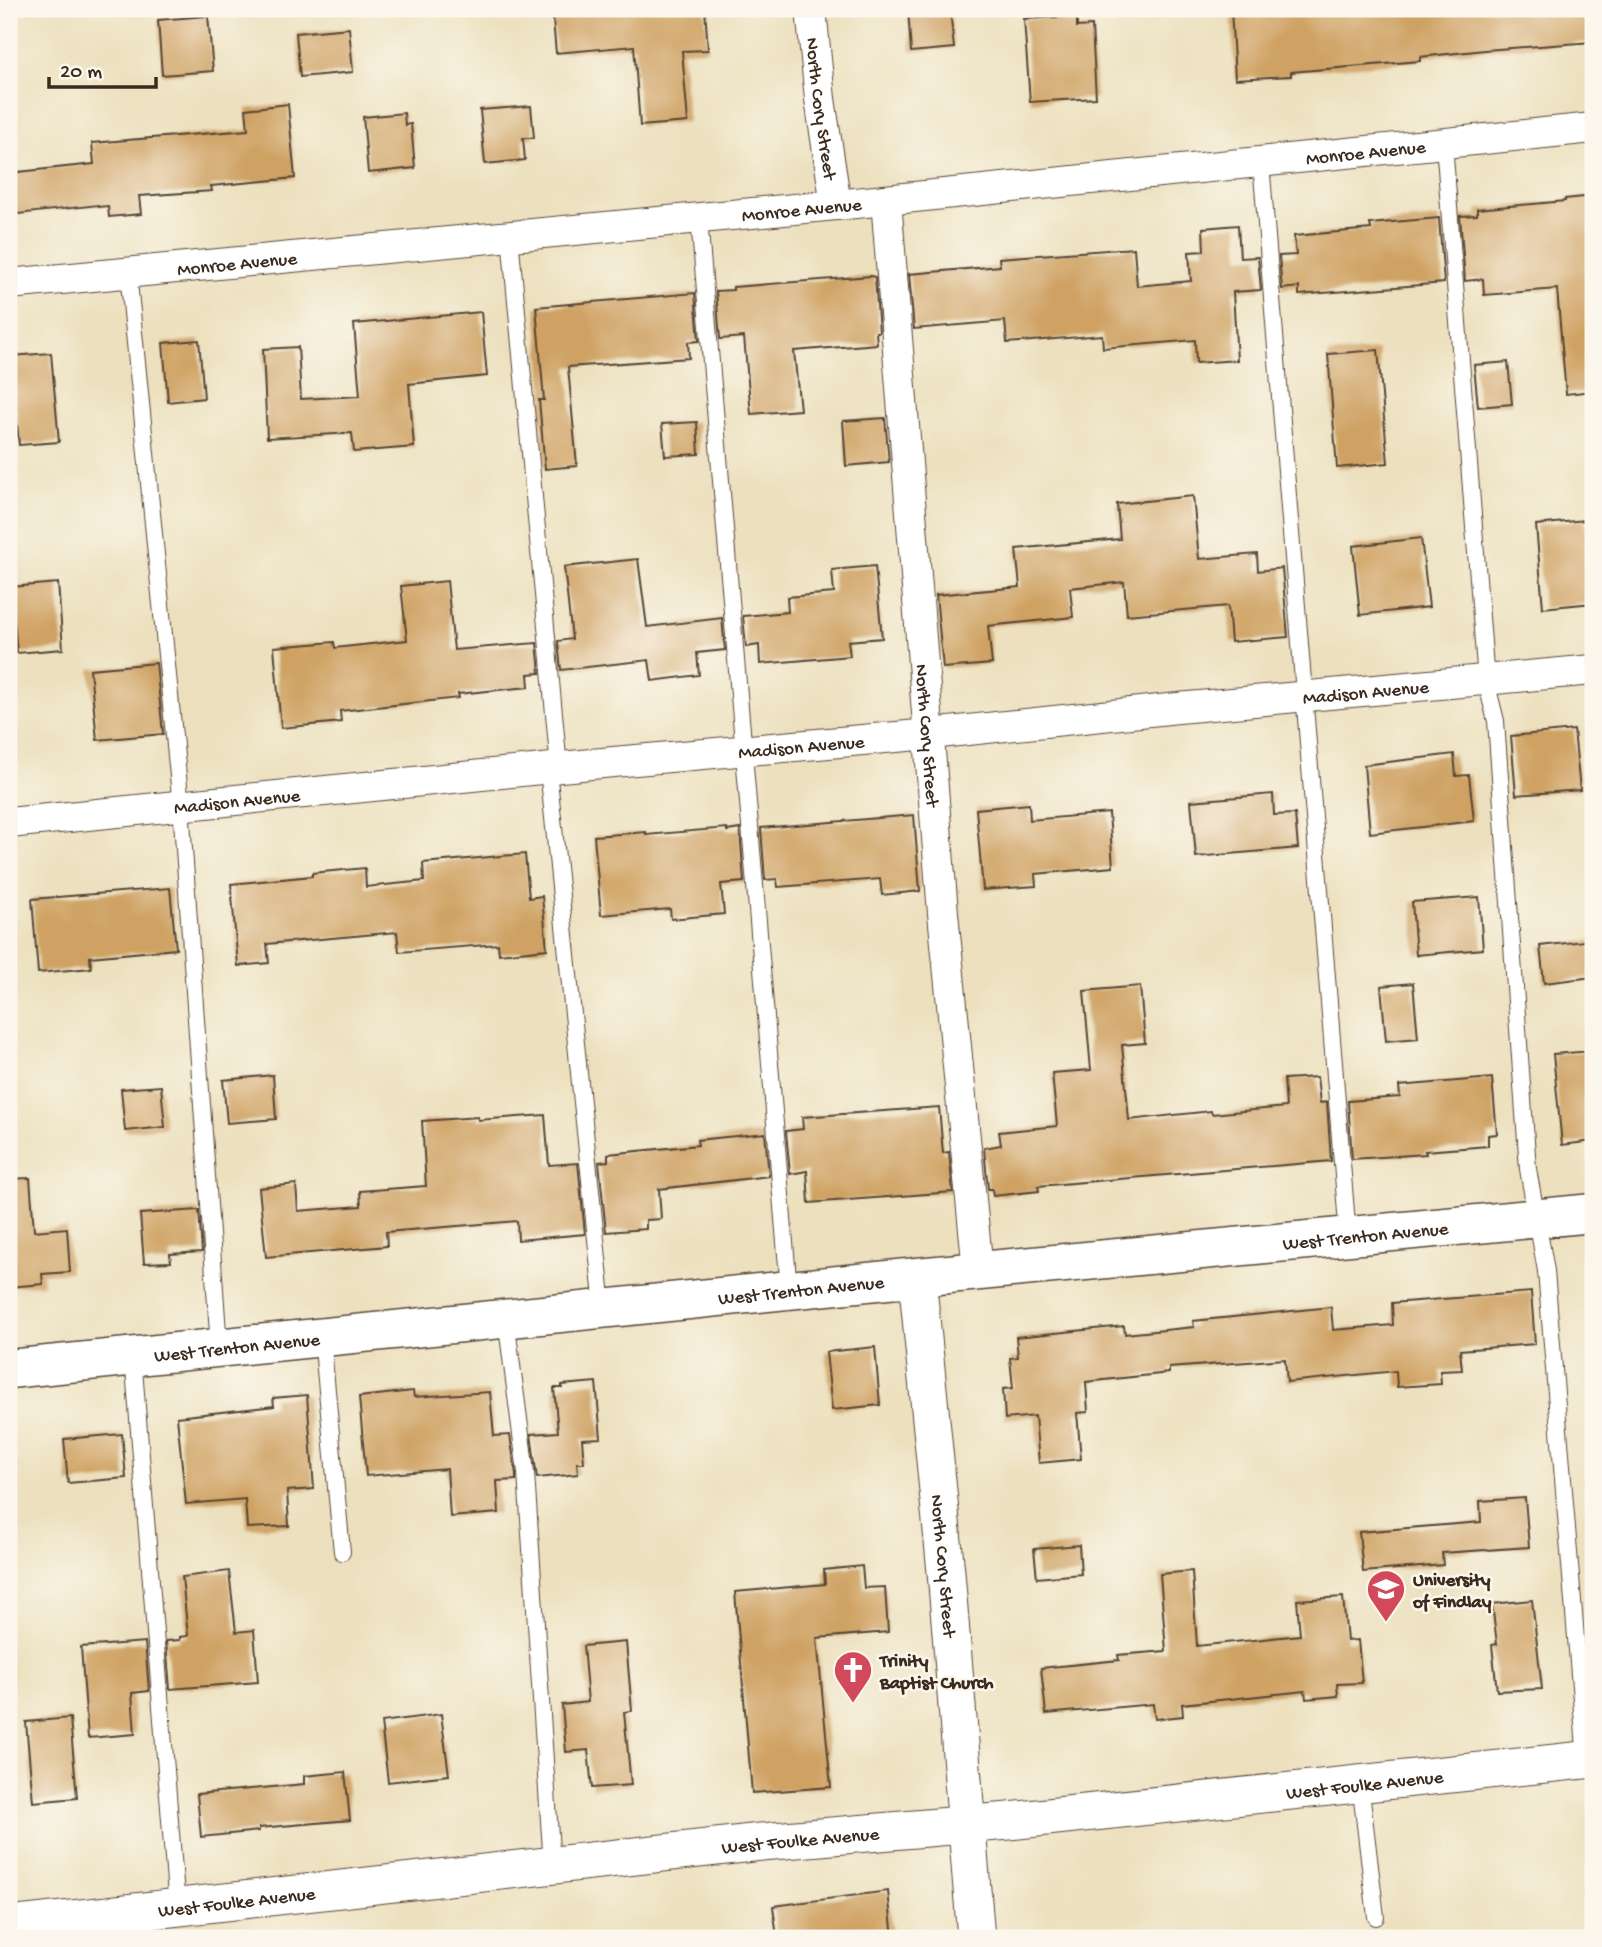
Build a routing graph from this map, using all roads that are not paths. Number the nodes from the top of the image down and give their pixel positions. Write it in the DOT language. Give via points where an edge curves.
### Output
graph roads {
  1 [pos="811,9"];
  2 [pos="1593,128"];
  3 [pos="1444,143"];
  4 [pos="1261,162"];
  5 [pos="886,200"];
  6 [pos="836,205"];
  7 [pos="699,219"];
  8 [pos="510,236"];
  9 [pos="128,272"];
  10 [pos="9,284"];
  11 [pos="1593,670"];
  12 [pos="1486,681"];
  13 [pos="1306,697"];
  14 [pos="930,734"];
  15 [pos="743,751"];
  16 [pos="554,768"];
  17 [pos="181,806"];
  18 [pos="9,823"];
  19 [pos="1593,1213"];
  20 [pos="1537,1218"];
  21 [pos="1348,1237"];
  22 [pos="978,1271"];
  23 [pos="918,1277"];
  24 [pos="789,1290"];
  25 [pos="603,1308"];
  26 [pos="506,1319"];
  27 [pos="322,1337"];
  28 [pos="219,1347"];
  29 [pos="133,1356"];
  30 [pos="9,1368"];
  31 [pos="342,1552"];
  32 [pos="1590,1759"];
  33 [pos="1360,1783"];
  34 [pos="966,1824"];
  35 [pos="552,1866"];
  36 [pos="177,1908"];
  37 [pos="1376,1917"];
  38 [pos="9,1926"];
  39 [pos="976,1938"];
  1 -- 6 [label="street, North Cory Street"];
  2 -- 3 [label="street, Monroe Avenue"];
  3 -- 4 [label="street, Monroe Avenue"];
  3 -- 12 [label="lane"];
  4 -- 5 [label="street, Monroe Avenue"];
  4 -- 13 [label="lane"];
  5 -- 6 [label="street, Monroe Avenue"];
  5 -- 14 [label="street, North Cory Street"];
  6 -- 7 [label="street, Monroe Avenue"];
  7 -- 8 [label="street, Monroe Avenue"];
  7 -- 15 [label="lane"];
  8 -- 9 [label="street, Monroe Avenue"];
  8 -- 16 [label="lane"];
  9 -- 10 [label="street, Monroe Avenue"];
  9 -- 17 [label="lane"];
  11 -- 12 [label="street, Madison Avenue"];
  12 -- 13 [label="street, Madison Avenue"];
  12 -- 20 [label="lane" via="1496,721 1528,1169"];
  13 -- 14 [label="street, Madison Avenue"];
  13 -- 21 [label="lane"];
  14 -- 15 [label="street, Madison Avenue"];
  14 -- 22 [label="street, North Cory Street"];
  15 -- 16 [label="street, Madison Avenue"];
  15 -- 24 [label="lane"];
  16 -- 17 [label="street, Madison Avenue"];
  16 -- 25 [label="lane"];
  17 -- 18 [label="street, Madison Avenue"];
  17 -- 28 [label="lane"];
  19 -- 20 [label="main road, West Trenton Avenue"];
  20 -- 21 [label="main road, West Trenton Avenue"];
  20 -- 32 [label="lane" via="1546,1271"];
  21 -- 22 [label="main road, West Trenton Avenue"];
  22 -- 23 [label="main road, West Trenton Avenue"];
  23 -- 24 [label="main road, West Trenton Avenue"];
  23 -- 34 [label="street, North Cory Street"];
  24 -- 25 [label="main road, West Trenton Avenue"];
  25 -- 26 [label="main road, West Trenton Avenue"];
  26 -- 27 [label="main road, West Trenton Avenue"];
  26 -- 35 [label="lane" via="526,1473"];
  27 -- 28 [label="main road, West Trenton Avenue"];
  27 -- 31 [label="lane"];
  28 -- 29 [label="main road, West Trenton Avenue"];
  29 -- 30 [label="main road, West Trenton Avenue"];
  29 -- 36 [label="lane"];
  32 -- 33 [label="street, West Foulke Avenue"];
  33 -- 34 [label="street, West Foulke Avenue"];
  33 -- 37 [label="lane"];
  34 -- 35 [label="street, West Foulke Avenue"];
  34 -- 39 [label="street, North Cory Street"];
  35 -- 36 [label="street, West Foulke Avenue"];
  36 -- 38 [label="street, West Foulke Avenue"];
}
